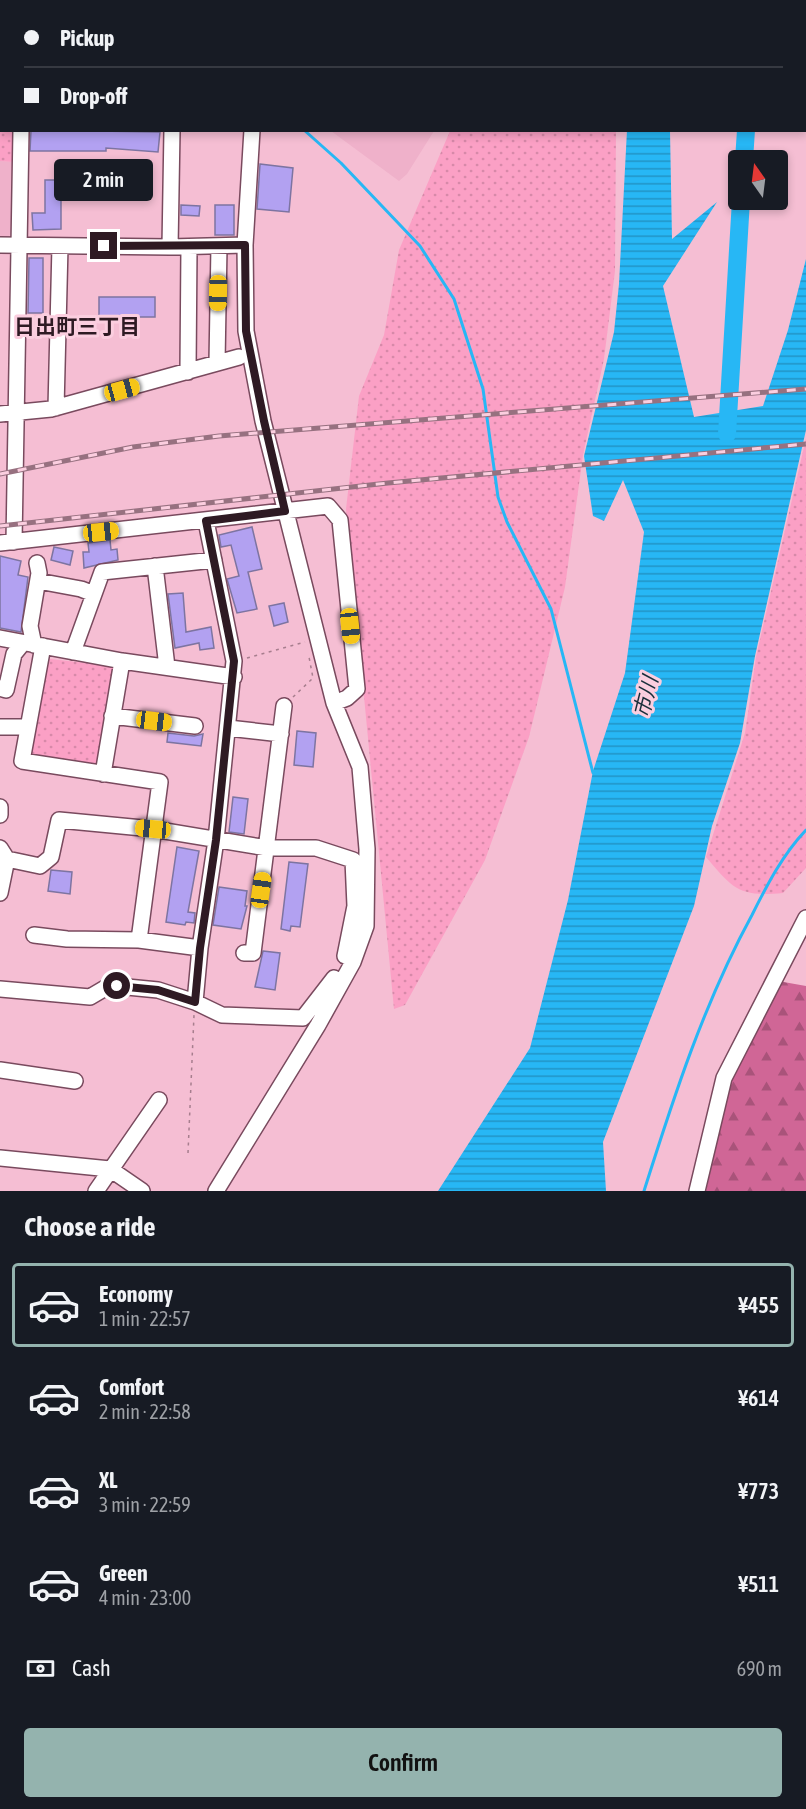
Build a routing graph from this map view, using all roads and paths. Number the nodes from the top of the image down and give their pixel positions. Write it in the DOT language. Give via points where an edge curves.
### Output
graph roads {
  1 [pos="173,0"];
  2 [pos="223,0"];
  3 [pos="21,132"];
  4 [pos="172,132"];
  5 [pos="252,132"];
  6 [pos="0,245"];
  7 [pos="19,245"];
  8 [pos="245,245"];
  9 [pos="60,246"];
  10 [pos="219,246"];
  11 [pos="170,247"];
  12 [pos="189,247"];
  13 [pos="239,357"];
  14 [pos="217,363"];
  15 [pos="188,372"];
  16 [pos="56,408"];
  17 [pos="16,413"];
  18 [pos="0,414"];
  19 [pos="285,511"];
  20 [pos="206,521"];
  21 [pos="7,542"];
  22 [pos="214,560"];
  23 [pos="38,563"];
  24 [pos="155,566"];
  25 [pos="38,581"];
  26 [pos="94,594"];
  27 [pos="0,638"];
  28 [pos="305,642"];
  29 [pos="33,645"];
  30 [pos="73,652"];
  31 [pos="122,661"];
  32 [pos="167,668"];
  33 [pos="234,669"];
  34 [pos="0,688"];
  35 [pos="334,703"];
  36 [pos="284,706"];
  37 [pos="112,716"];
  38 [pos="195,726"];
  39 [pos="0,727"];
  40 [pos="28,727"];
  41 [pos="228,728"];
  42 [pos="281,734"];
  43 [pos="103,774"];
  44 [pos="0,807"];
  45 [pos="0,815"];
  46 [pos="153,829"];
  47 [pos="216,840"];
  48 [pos="267,848"];
  49 [pos="3,854"];
  50 [pos="0,893"];
  51 [pos="806,918"];
  52 [pos="34,935"];
  53 [pos="139,940"];
  54 [pos="200,948"];
  55 [pos="244,953"];
  56 [pos="348,961"];
  57 [pos="0,989"];
  58 [pos="195,1002"];
  59 [pos="0,1070"];
  60 [pos="75,1081"];
  61 [pos="159,1100"];
  62 [pos="188,1153"];
  63 [pos="0,1158"];
  64 [pos="110,1169"];
  65 [pos="96,1191"];
  66 [pos="142,1191"];
  67 [pos="216,1191"];
  68 [pos="697,1191"];
  1 -- 2 [label="street"];
  3 -- 7 [label="street"];
  4 -- 11 [label="street"];
  5 -- 8 [label="street"];
  6 -- 7 [label="street"];
  7 -- 9 [label="street"];
  7 -- 17 [label="street"];
  8 -- 10 [label="street"];
  8 -- 19 [label="street" via="246,331"];
  9 -- 11 [label="street"];
  9 -- 16 [label="street"];
  10 -- 12 [label="street"];
  10 -- 14 [label="street"];
  11 -- 12 [label="street"];
  12 -- 15 [label="street"];
  13 -- 14 [label="street"];
  14 -- 15 [label="street"];
  15 -- 16 [label="street"];
  16 -- 17 [label="street"];
  17 -- 18 [label="street"];
  17 -- 21 [label="street"];
  19 -- 20 [label="street"];
  19 -- 35 [label="street"];
  19 -- 35 [label="street" via="328,506 340,520 357,689"];
  20 -- 21 [label="street"];
  20 -- 22 [label="street"];
  22 -- 24 [label="street"];
  22 -- 33 [label="street"];
  23 -- 25 [label="street"];
  24 -- 26 [label="street" via="102,572"];
  24 -- 32 [label="street"];
  25 -- 26 [label="street"];
  25 -- 29 [label="street" via="30,626"];
  26 -- 30 [label="street"];
  27 -- 29 [label="street"];
  28 -- 33 [label="path"];
  29 -- 30 [label="street"];
  29 -- 34 [label="street" via="14,654 6,690"];
  29 -- 40 [label="street"];
  30 -- 31 [label="street"];
  31 -- 32 [label="street"];
  31 -- 37 [label="street"];
  32 -- 33 [label="street"];
  33 -- 41 [label="street"];
  35 -- 56 [label="street" via="360,767 366,849 366,926"];
  36 -- 42 [label="street"];
  37 -- 38 [label="street"];
  37 -- 43 [label="street"];
  39 -- 40 [label="street"];
  40 -- 43 [label="street" via="22,761"];
  41 -- 42 [label="street"];
  41 -- 47 [label="street"];
  42 -- 48 [label="street"];
  43 -- 46 [label="street" via="160,782"];
  44 -- 45 [label="street"];
  46 -- 47 [label="street"];
  46 -- 49 [label="street" via="59,820 51,857 40,866"];
  46 -- 53 [label="street"];
  47 -- 48 [label="street"];
  47 -- 54 [label="street"];
  48 -- 55 [label="street" via="253,953"];
  48 -- 56 [label="street" via="316,848 353,860 355,906"];
  49 -- 50 [label="street"];
  51 -- 68 [label="street" via="724,1078"];
  52 -- 53 [label="street"];
  53 -- 54 [label="street"];
  54 -- 58 [label="street"];
  56 -- 58 [label="street" via="303,1018 222,1015"];
  56 -- 67 [label="street" via="318,1025"];
  57 -- 58 [label="street" via="90,997 117,986 158,990"];
  58 -- 62 [label="path"];
  59 -- 60 [label="street"];
  61 -- 64 [label="street"];
  63 -- 64 [label="street"];
  64 -- 65 [label="street"];
  64 -- 66 [label="street"];
}
